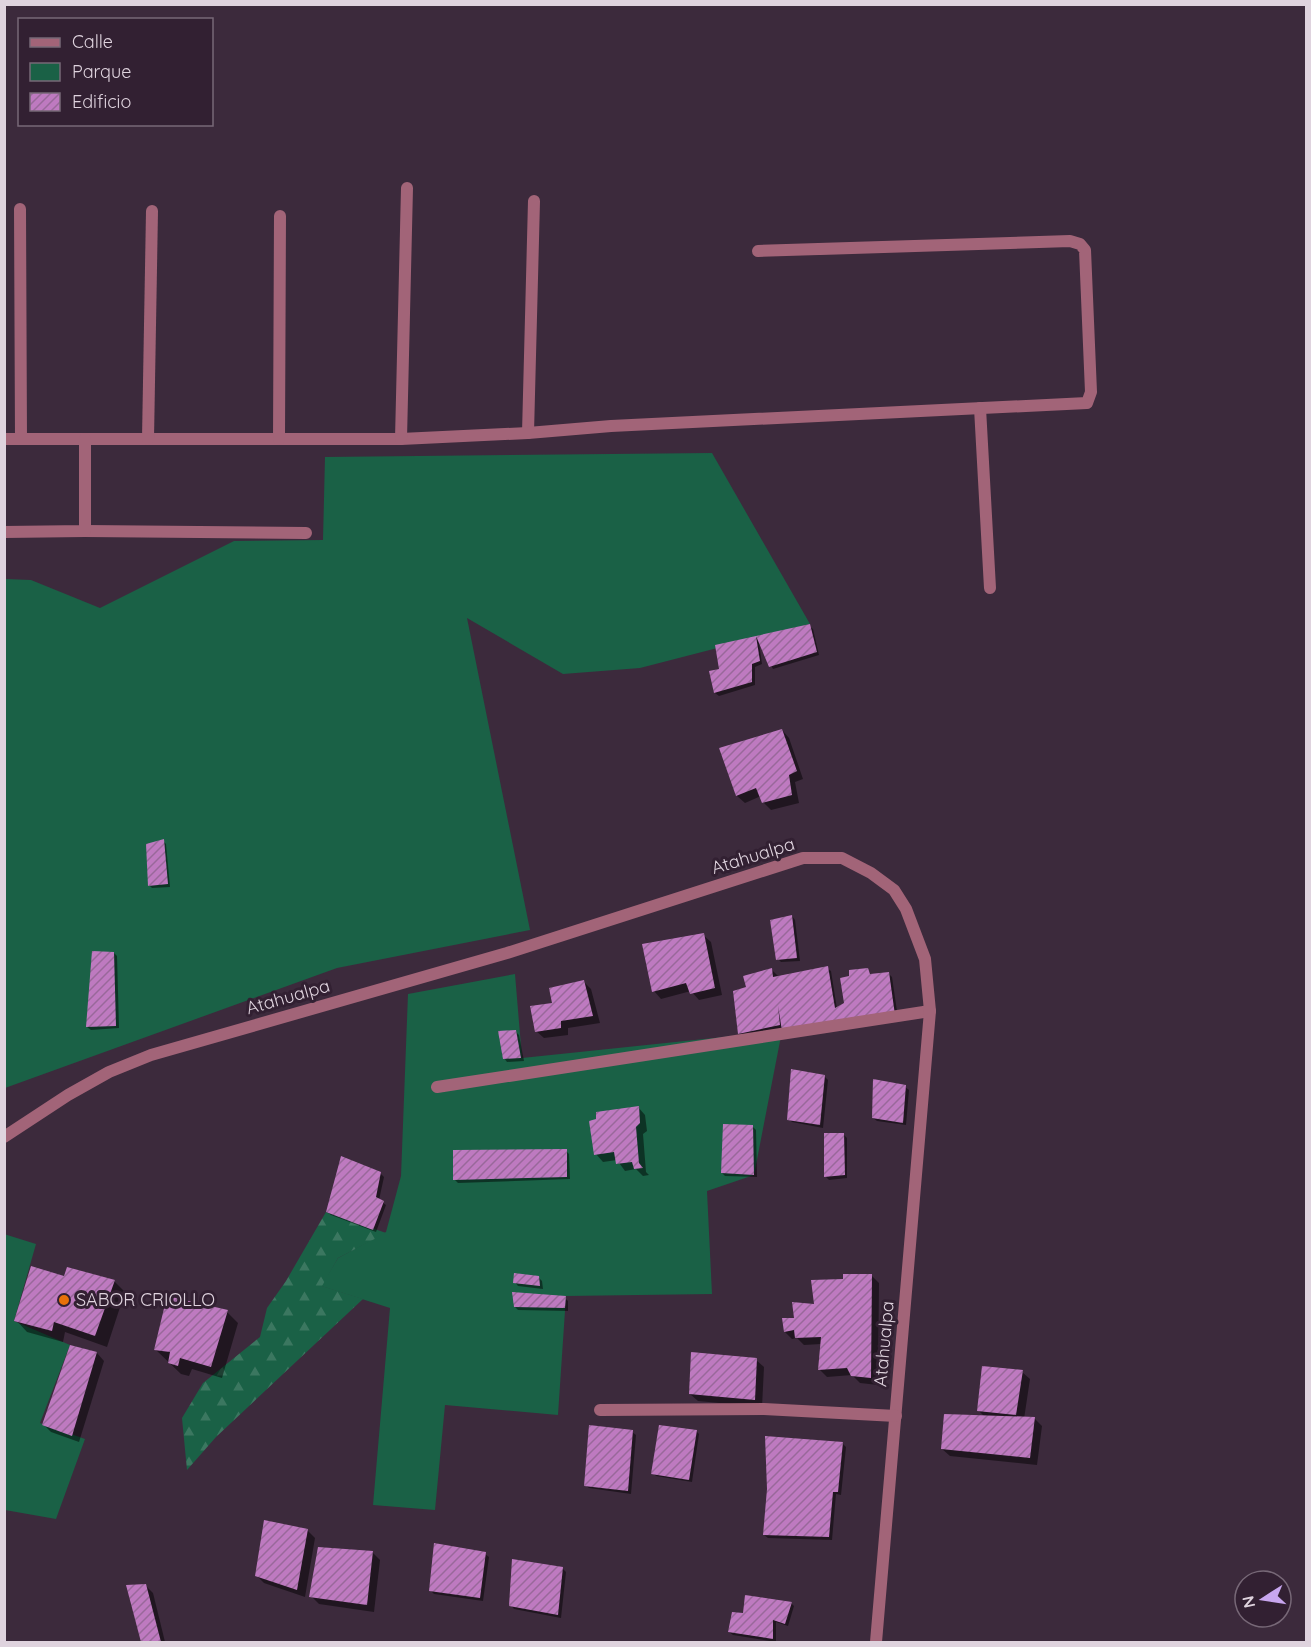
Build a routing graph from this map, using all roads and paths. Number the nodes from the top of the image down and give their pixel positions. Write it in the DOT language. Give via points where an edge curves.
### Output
graph roads {
  1 [pos="407,188"];
  2 [pos="534,201"];
  3 [pos="20,209"];
  4 [pos="152,211"];
  5 [pos="280,216"];
  6 [pos="758,251"];
  7 [pos="980,408"];
  8 [pos="528,433"];
  9 [pos="4,439"];
  10 [pos="21,439"];
  11 [pos="85,439"];
  12 [pos="148,439"];
  13 [pos="279,439"];
  14 [pos="401,439"];
  15 [pos="85,531"];
  16 [pos="4,532"];
  17 [pos="306,533"];
  18 [pos="990,588"];
  19 [pos="930,1011"];
  20 [pos="437,1087"];
  21 [pos="4,1137"];
  22 [pos="600,1410"];
  23 [pos="896,1416"];
  24 [pos="876,1642"];
  1 -- 14 [label="street"];
  2 -- 8 [label="street"];
  3 -- 10 [label="street"];
  4 -- 12 [label="street"];
  5 -- 13 [label="street"];
  6 -- 7 [label="street" via="1070,241 1080,244 1085,250 1090,357 1091,392 1087,403"];
  7 -- 8 [label="street"];
  7 -- 18 [label="street"];
  8 -- 14 [label="street"];
  9 -- 10 [label="street"];
  10 -- 11 [label="street"];
  11 -- 12 [label="street"];
  11 -- 15 [label="street"];
  12 -- 13 [label="street"];
  13 -- 14 [label="street"];
  15 -- 16 [label="street"];
  15 -- 17 [label="street"];
  19 -- 20 [label="street"];
  19 -- 21 [label="street, Atahualpa" via="924,958 906,909 894,890 842,858 804,858 507,953 151,1056 109,1072"];
  19 -- 23 [label="street, Atahualpa"];
  22 -- 23 [label="street" via="764,1409"];
  23 -- 24 [label="street, Atahualpa"];
}
